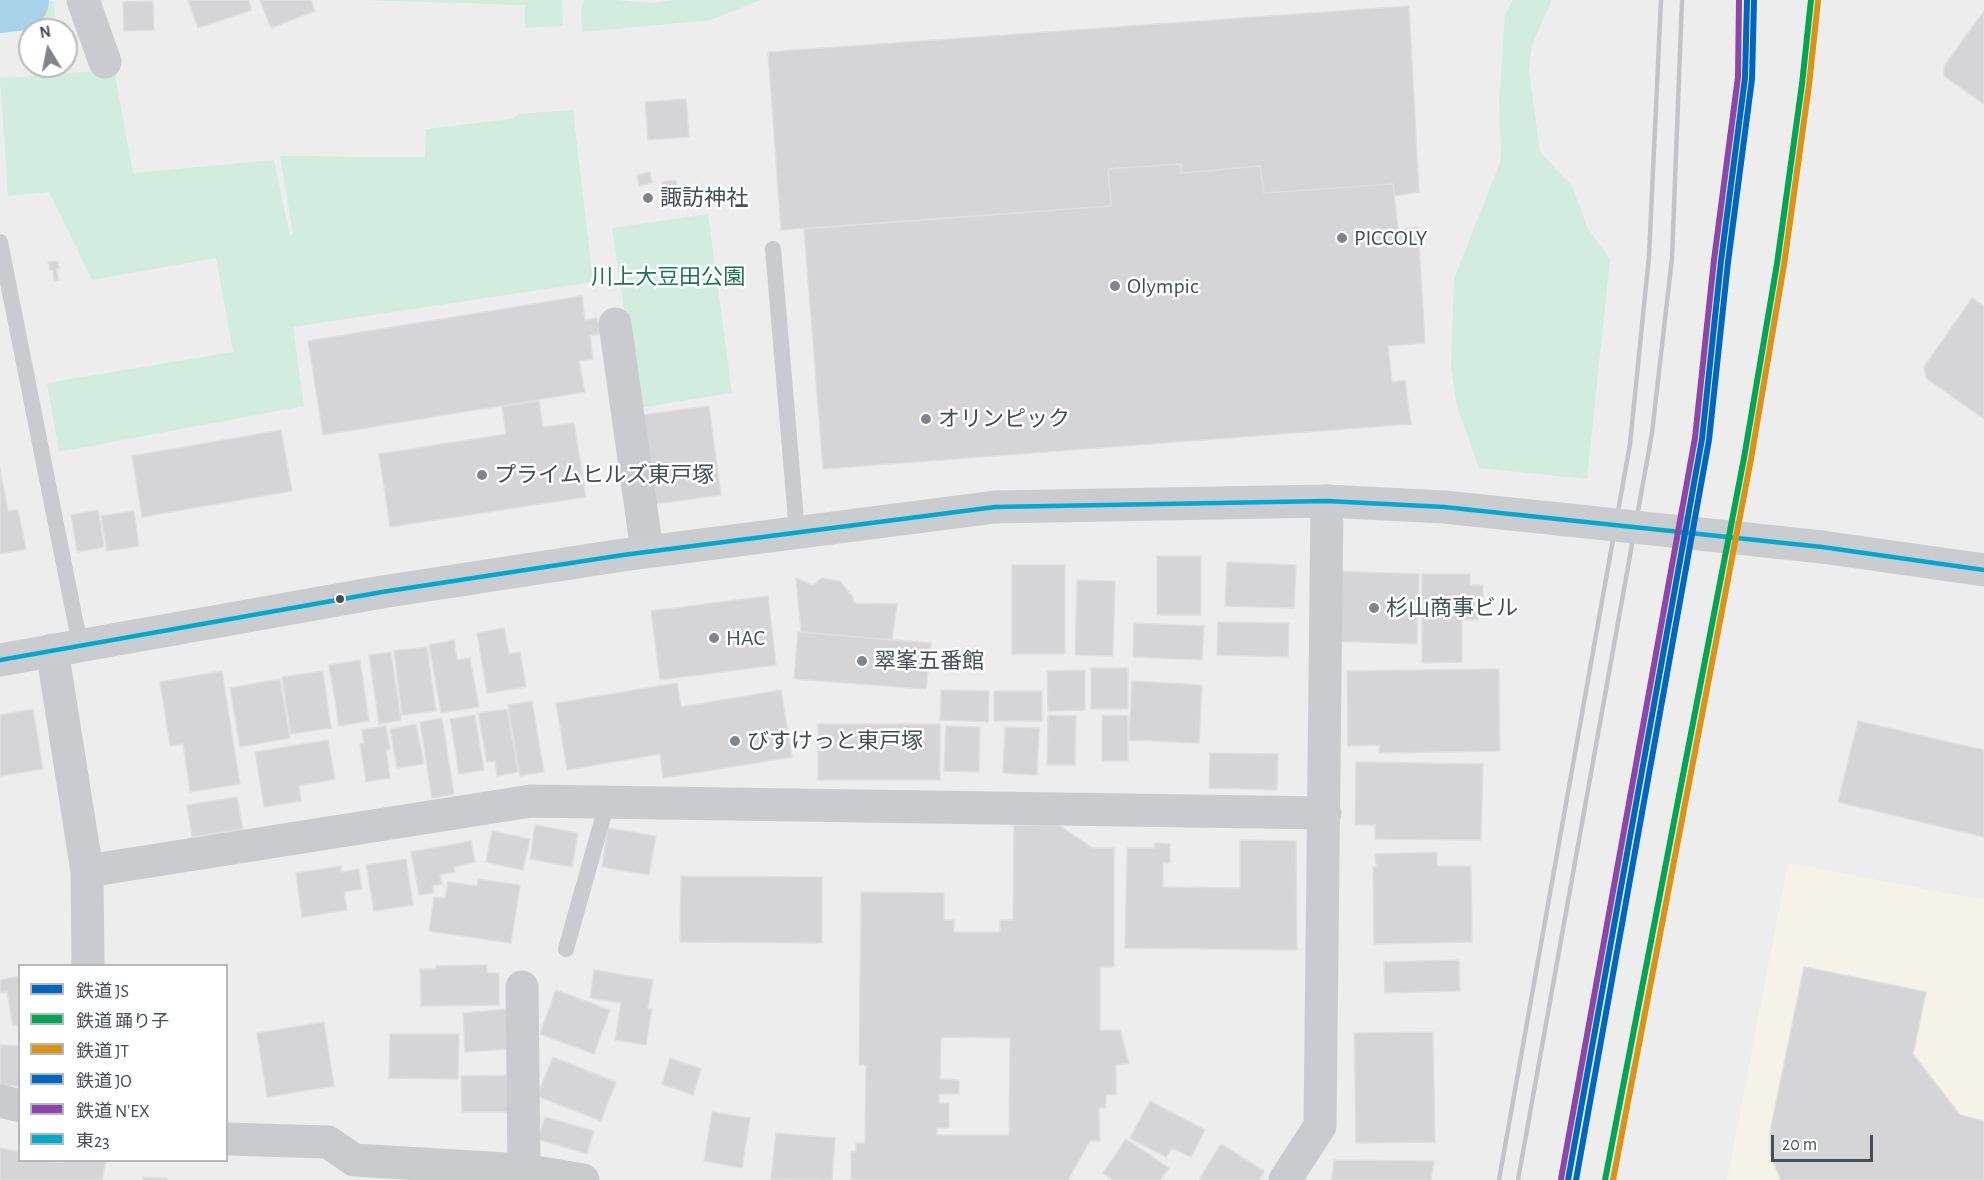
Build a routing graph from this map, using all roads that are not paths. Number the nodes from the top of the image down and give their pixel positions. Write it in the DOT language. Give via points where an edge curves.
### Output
graph roads {
  1 [pos="83,0"];
  2 [pos="105,62"];
  3 [pos="0,242"];
  4 [pos="773,249"];
  5 [pos="615,324"];
  6 [pos="1327,501"];
  7 [pos="797,531"];
  8 [pos="647,551"];
  9 [pos="1984,570"];
  10 [pos="66,648"];
  11 [pos="0,660"];
  12 [pos="607,803"];
  13 [pos="1325,813"];
  14 [pos="87,871"];
  15 [pos="566,949"];
  16 [pos="88,964"];
  17 [pos="522,987"];
  18 [pos="0,1101"];
  19 [pos="18,1106"];
  20 [pos="228,1139"];
  21 [pos="346,1170"];
  22 [pos="525,1170"];
  23 [pos="584,1180"];
  24 [pos="1286,1180"];
  1 -- 2 [label="street"];
  3 -- 10 [label="lane"];
  4 -- 7 [label="lane"];
  5 -- 8 [label="street"];
  6 -- 7 [label="main road" via="995,507"];
  6 -- 9 [label="main road, bridge" via="1444,507 1559,519 1822,547"];
  6 -- 13 [label="street"];
  7 -- 8 [label="main road"];
  8 -- 10 [label="main road" via="381,592"];
  10 -- 11 [label="main road"];
  10 -- 14 [label="street"];
  12 -- 13 [label="street"];
  12 -- 14 [label="street" via="531,801"];
  12 -- 15 [label="lane"];
  13 -- 24 [label="street" via="1320,1126"];
  14 -- 16 [label="street"];
  17 -- 22 [label="street"];
  18 -- 19 [label="street"];
  20 -- 21 [label="street" via="328,1142"];
  21 -- 22 [label="street"];
  22 -- 23 [label="street"];
}
